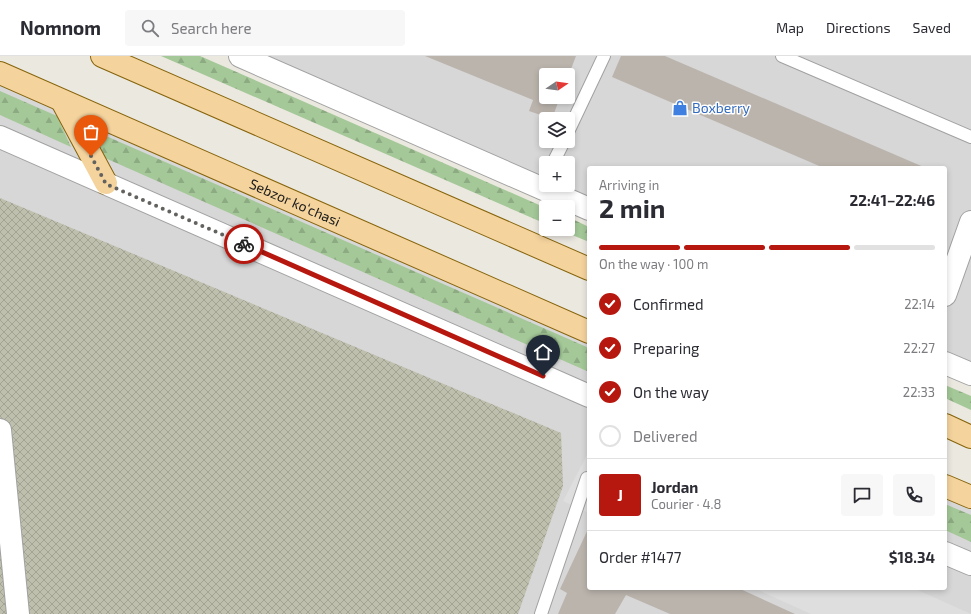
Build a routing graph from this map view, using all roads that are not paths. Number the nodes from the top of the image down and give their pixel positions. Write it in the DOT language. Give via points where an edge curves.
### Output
graph roads {
  1 [pos="102,56"];
  2 [pos="240,56"];
  3 [pos="604,56"];
  4 [pos="782,56"];
  5 [pos="0,73"];
  6 [pos="62,101"];
  7 [pos="575,117"];
  8 [pos="0,137"];
  9 [pos="971,137"];
  10 [pos="539,181"];
  11 [pos="106,184"];
  12 [pos="560,192"];
  13 [pos="587,208"];
  14 [pos="971,222"];
  15 [pos="587,268"];
  16 [pos="947,289"];
  17 [pos="587,331"];
  18 [pos="947,364"];
  19 [pos="971,374"];
  20 [pos="587,395"];
  21 [pos="947,426"];
  22 [pos="0,430"];
  23 [pos="971,437"];
  24 [pos="587,478"];
  25 [pos="947,487"];
  26 [pos="971,498"];
  27 [pos="947,554"];
  28 [pos="971,564"];
  29 [pos="18,614"];
  30 [pos="542,614"];
  1 -- 15 [label="main road"];
  2 -- 10 [label="street"];
  3 -- 7 [label="lane"];
  4 -- 9 [label="lane"];
  5 -- 6 [label="main road, Sebzor ko‘chasi"];
  6 -- 11 [label="main road"];
  6 -- 17 [label="main road, Sebzor ko‘chasi"];
  8 -- 11 [label="street"];
  11 -- 20 [label="street"];
  12 -- 13 [label="street"];
  14 -- 16 [label="street"];
  18 -- 19 [label="street"];
  21 -- 23 [label="main road"];
  22 -- 29 [label="street"];
  24 -- 30 [label="lane"];
  25 -- 26 [label="main road"];
  27 -- 28 [label="street"];
}
